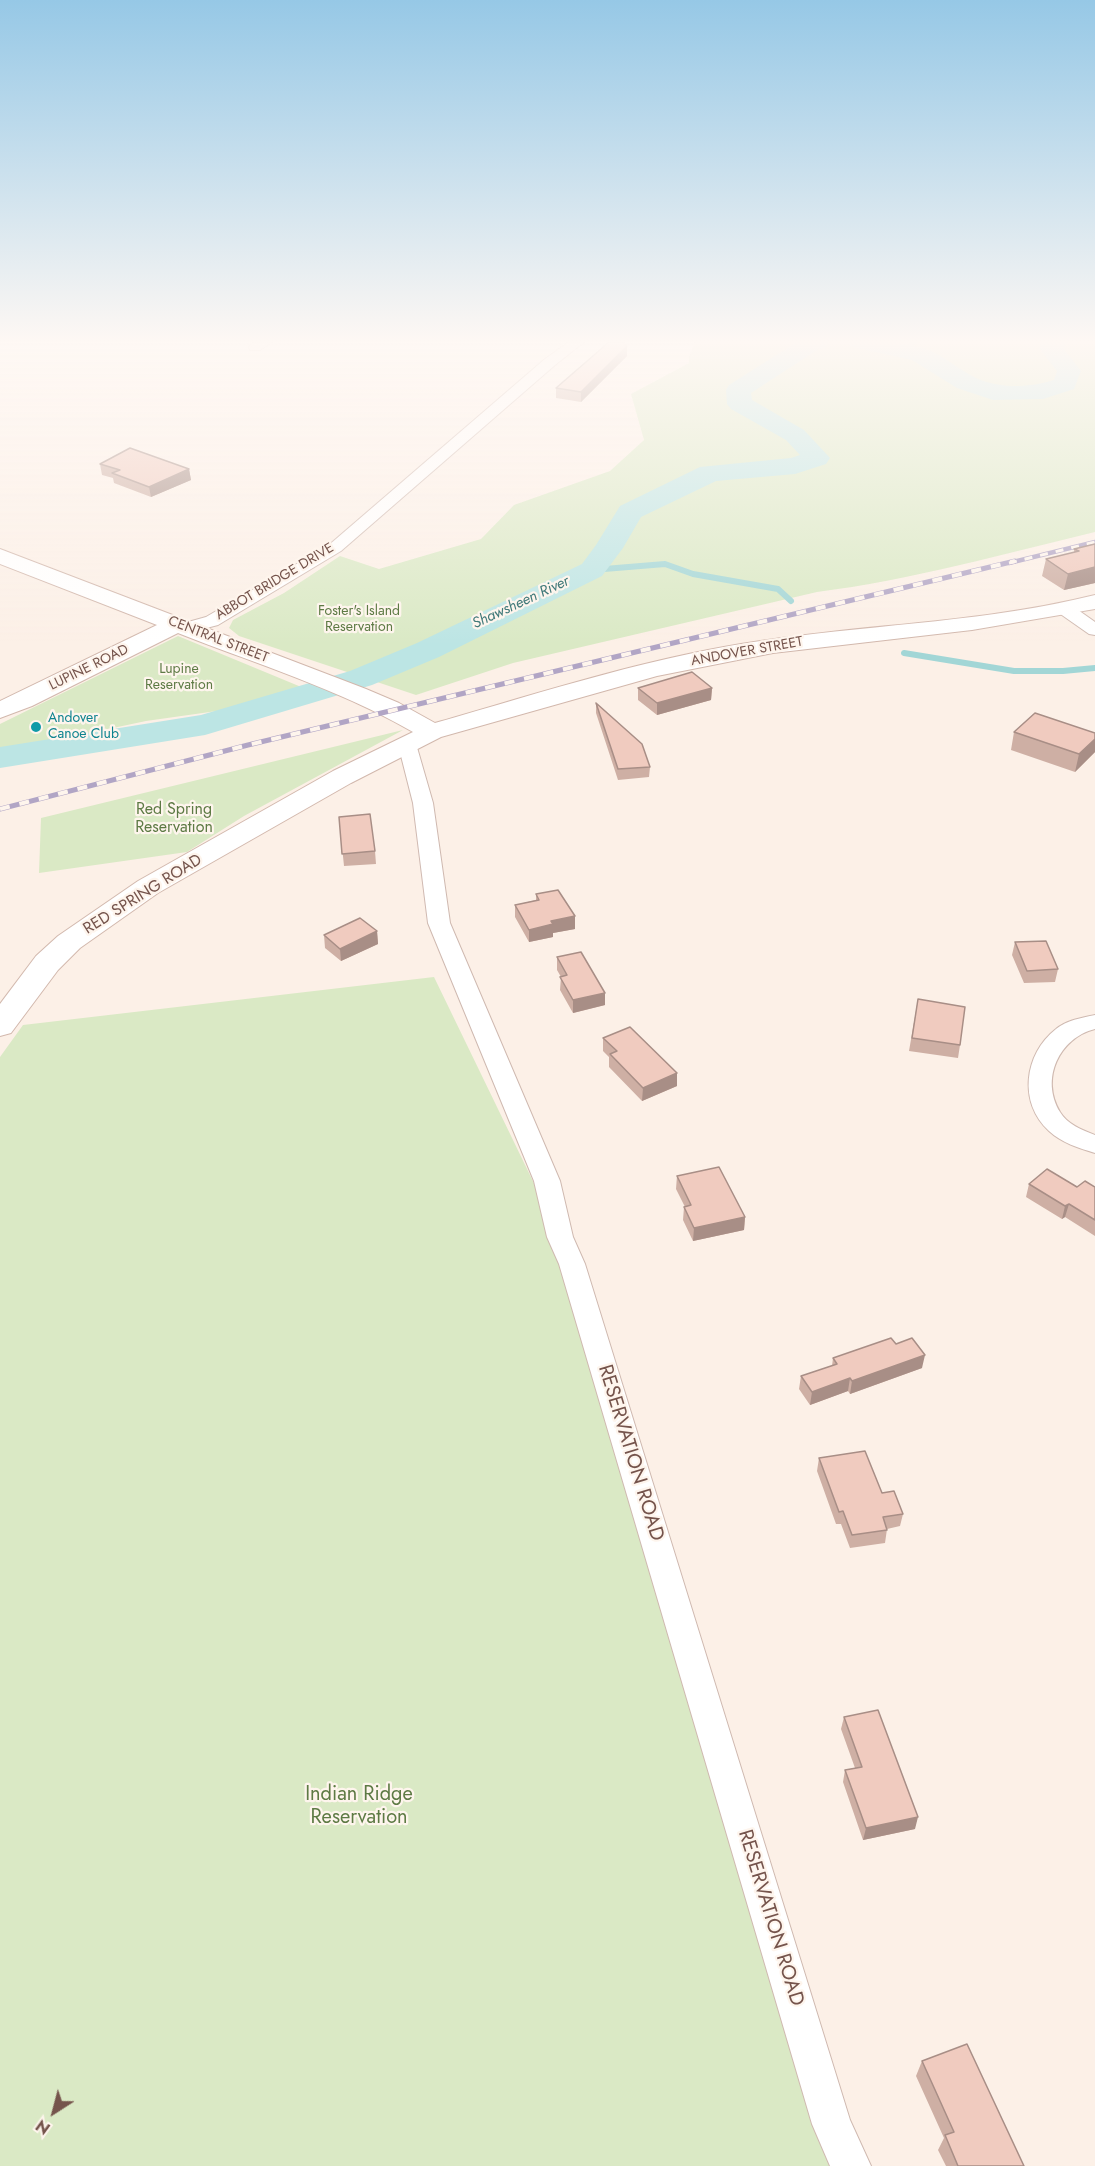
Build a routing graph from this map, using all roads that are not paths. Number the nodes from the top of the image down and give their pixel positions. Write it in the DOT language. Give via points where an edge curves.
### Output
graph roads {
  1 [pos="456,443"];
  2 [pos="0,556"];
  3 [pos="1095,602"];
  4 [pos="1065,609"];
  5 [pos="182,626"];
  6 [pos="1095,630"];
  7 [pos="0,710"];
  8 [pos="432,732"];
  9 [pos="407,744"];
  10 [pos="1095,1022"];
  11 [pos="0,1026"];
  12 [pos="1095,1144"];
  13 [pos="851,2166"];
  1 -- 5 [label="street, ABBOT BRIDGE DRIVE" via="335,548 212,621"];
  2 -- 5 [label="main road, CENTRAL STREET"];
  3 -- 4 [label="main road, ANDOVER STREET"];
  4 -- 6 [label="street"];
  4 -- 8 [label="main road, ANDOVER STREET" via="773,646 653,669"];
  5 -- 7 [label="main road, LUPINE ROAD"];
  5 -- 8 [label="main road, CENTRAL STREET" via="357,694"];
  8 -- 9 [label="main road, ANDOVER STREET"];
  9 -- 11 [label="main road, RED SPRING ROAD" via="179,870 102,919 47,963"];
  9 -- 13 [label="street, RESERVATION ROAD" via="423,803 439,923 547,1180 560,1237 579,1287 832,2124"];
  10 -- 12 [label="street" via="1075,1025 1052,1043 1045,1056 1040,1089 1050,1117 1062,1129"];
}
